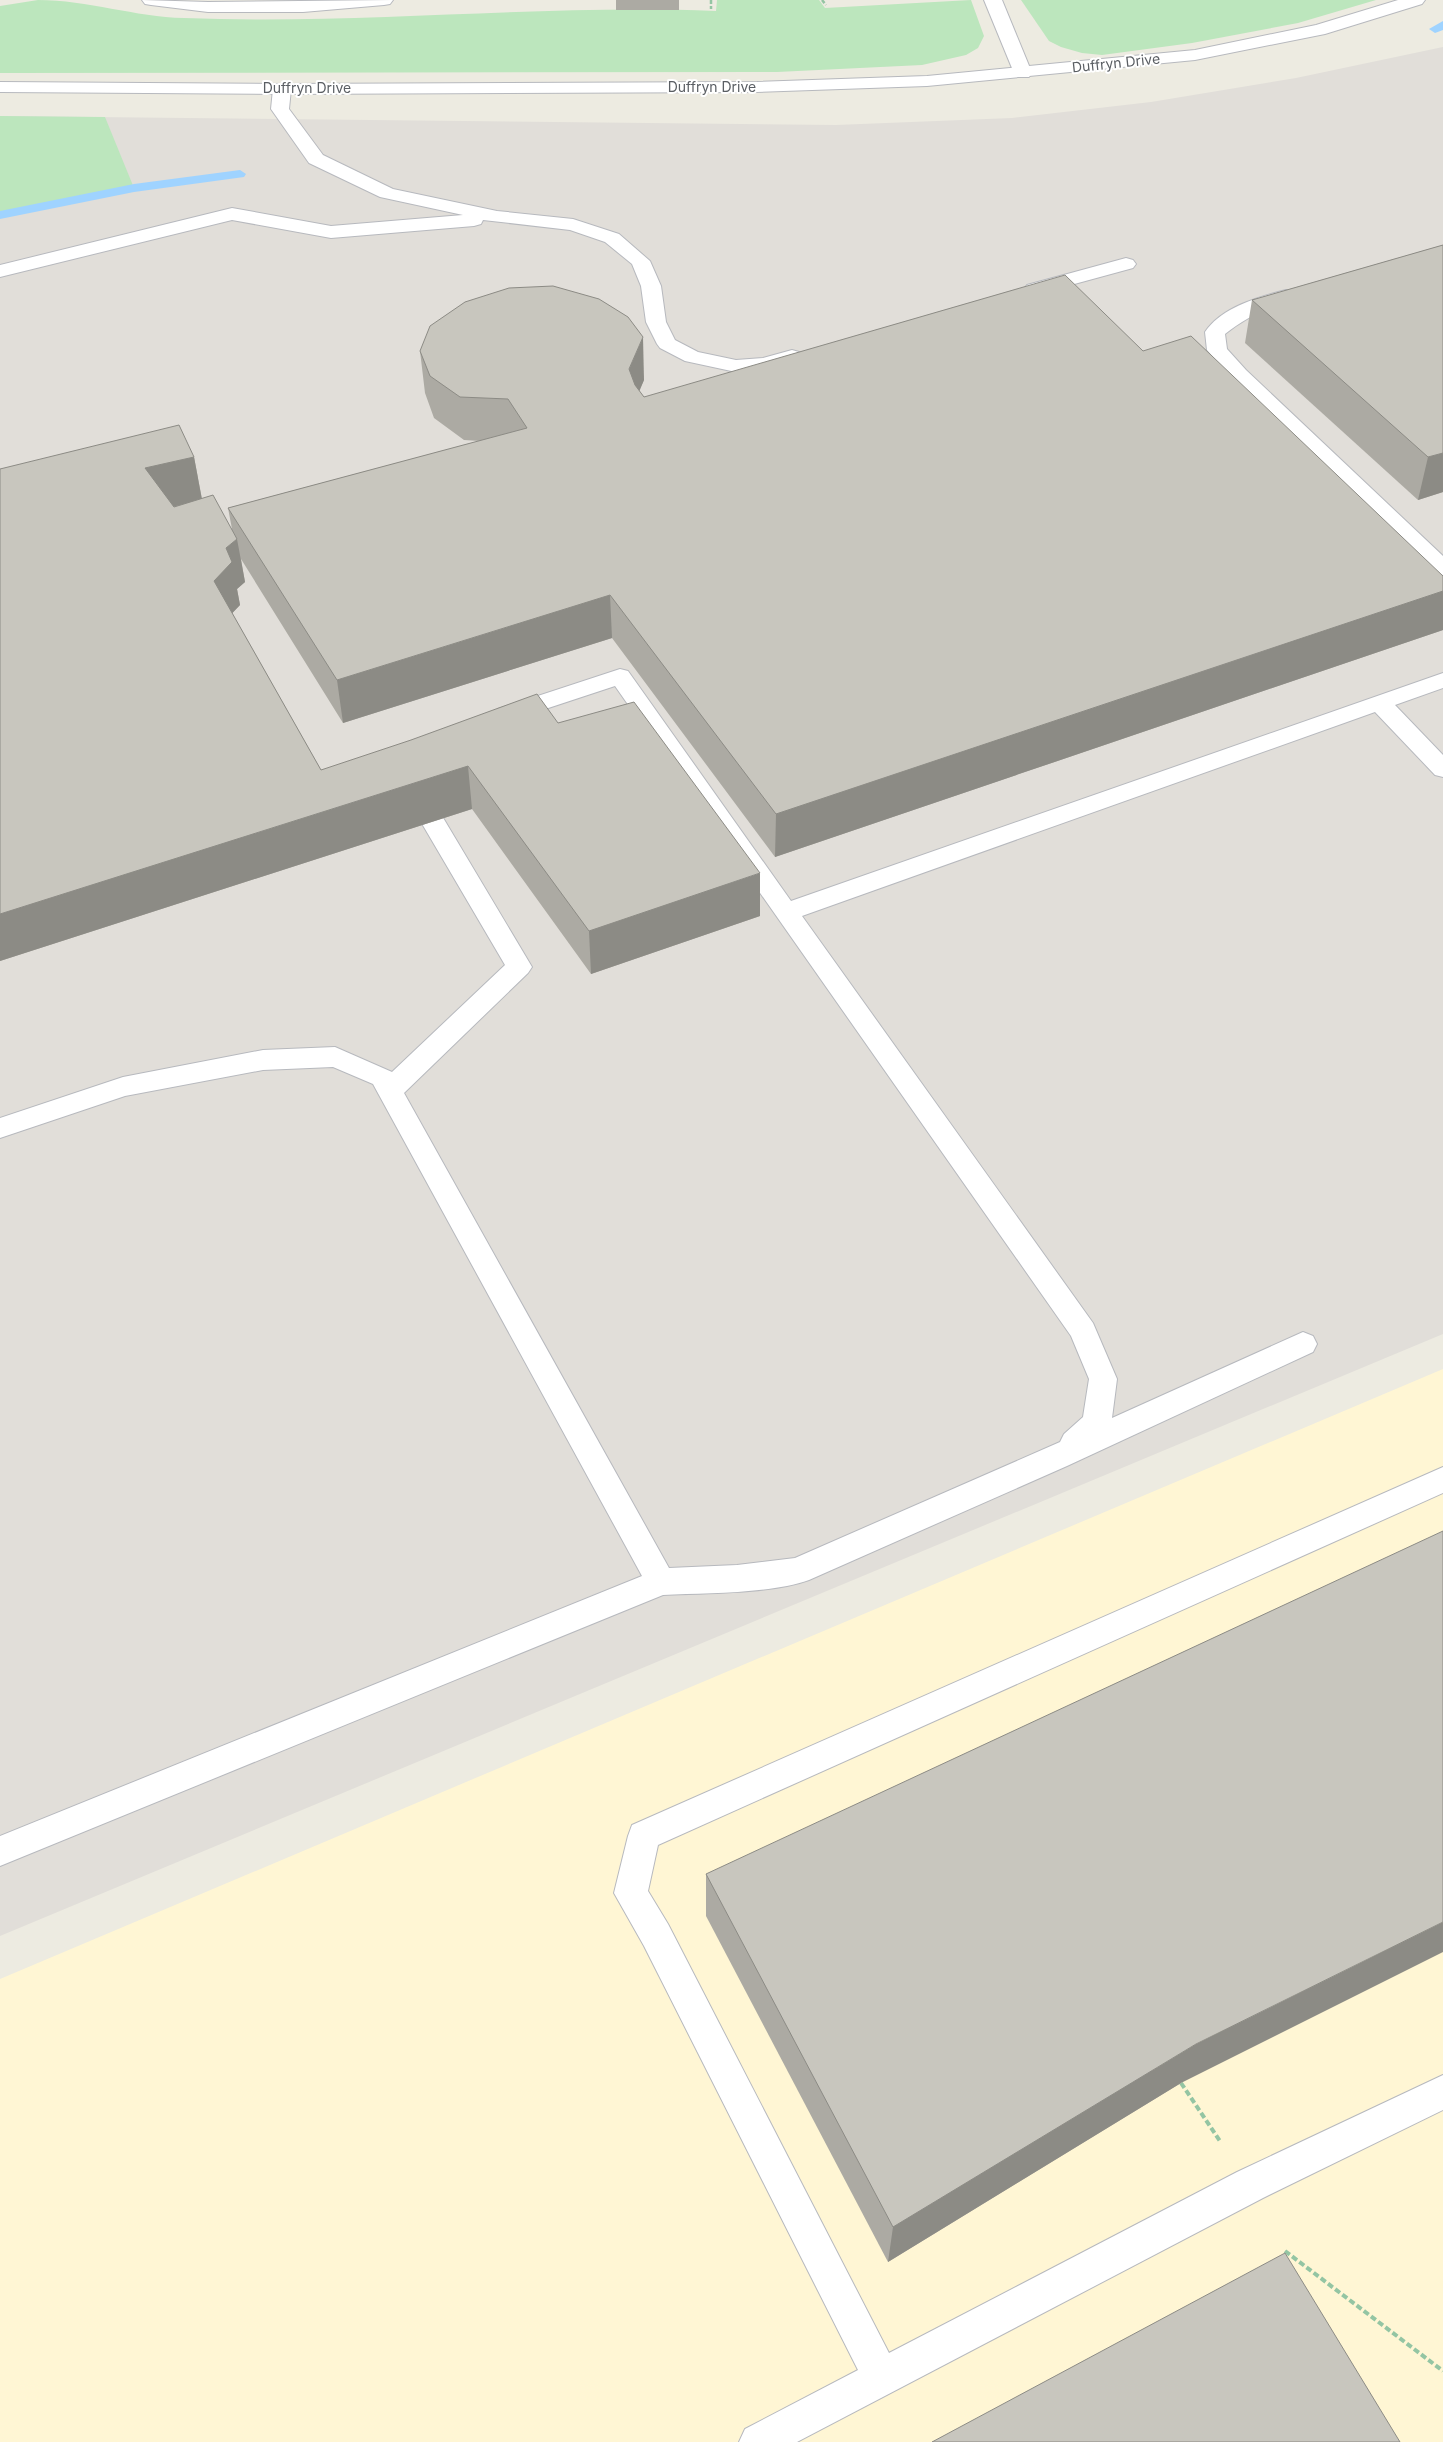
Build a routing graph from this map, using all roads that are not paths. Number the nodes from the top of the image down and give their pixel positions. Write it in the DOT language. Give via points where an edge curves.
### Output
graph roads {
  1 [pos="151,0"];
  2 [pos="384,0"];
  3 [pos="993,0"];
  4 [pos="1416,0"];
  5 [pos="1023,73"];
  6 [pos="0,87"];
  7 [pos="282,89"];
  8 [pos="498,217"];
  9 [pos="1126,264"];
  10 [pos="0,271"];
  11 [pos="1303,291"];
  12 [pos="1012,296"];
  13 [pos="812,351"];
  14 [pos="1443,568"];
  15 [pos="1443,680"];
  16 [pos="1378,704"];
  17 [pos="484,721"];
  18 [pos="1443,769"];
  19 [pos="433,822"];
  20 [pos="786,912"];
  21 [pos="389,1092"];
  22 [pos="0,1128"];
  23 [pos="1303,1344"];
  24 [pos="1057,1457"];
  25 [pos="1443,1479"];
  26 [pos="661,1582"];
  27 [pos="0,1851"];
  28 [pos="1443,2092"];
  29 [pos="881,2376"];
  30 [pos="758,2442"];
  1 -- 2 [label="street" via="208,7 303,7"];
  3 -- 5 [label="street"];
  4 -- 5 [label="street, Duffryn Drive" via="1319,30 1195,56"];
  5 -- 7 [label="street, Duffryn Drive" via="927,81 757,87"];
  6 -- 7 [label="street, Duffryn Drive"];
  7 -- 8 [label="street" via="280,109 316,159 387,193"];
  8 -- 10 [label="street" via="331,232 232,214"];
  8 -- 13 [label="street" via="573,225 612,238 640,260 651,286 656,322 667,344 692,357 736,366 764,364"];
  9 -- 12 [label="street"];
  11 -- 14 [label="street" via="1256,304 1235,315 1215,332 1217,350"];
  15 -- 16 [label="street"];
  16 -- 18 [label="street"];
  16 -- 20 [label="street"];
  17 -- 20 [label="street" via="620,676"];
  19 -- 21 [label="street" via="518,967"];
  20 -- 24 [label="street" via="1084,1331 1102,1379 1097,1423"];
  21 -- 22 [label="street" via="382,1077 335,1057 263,1060 122,1087"];
  21 -- 26 [label="street"];
  23 -- 24 [label="street"];
  24 -- 26 [label="street" via="798,1571"];
  25 -- 29 [label="street" via="644,1836 631,1893 656,1935"];
  26 -- 27 [label="street"];
  28 -- 29 [label="street" via="1250,2185"];
  29 -- 30 [label="street"];
}
